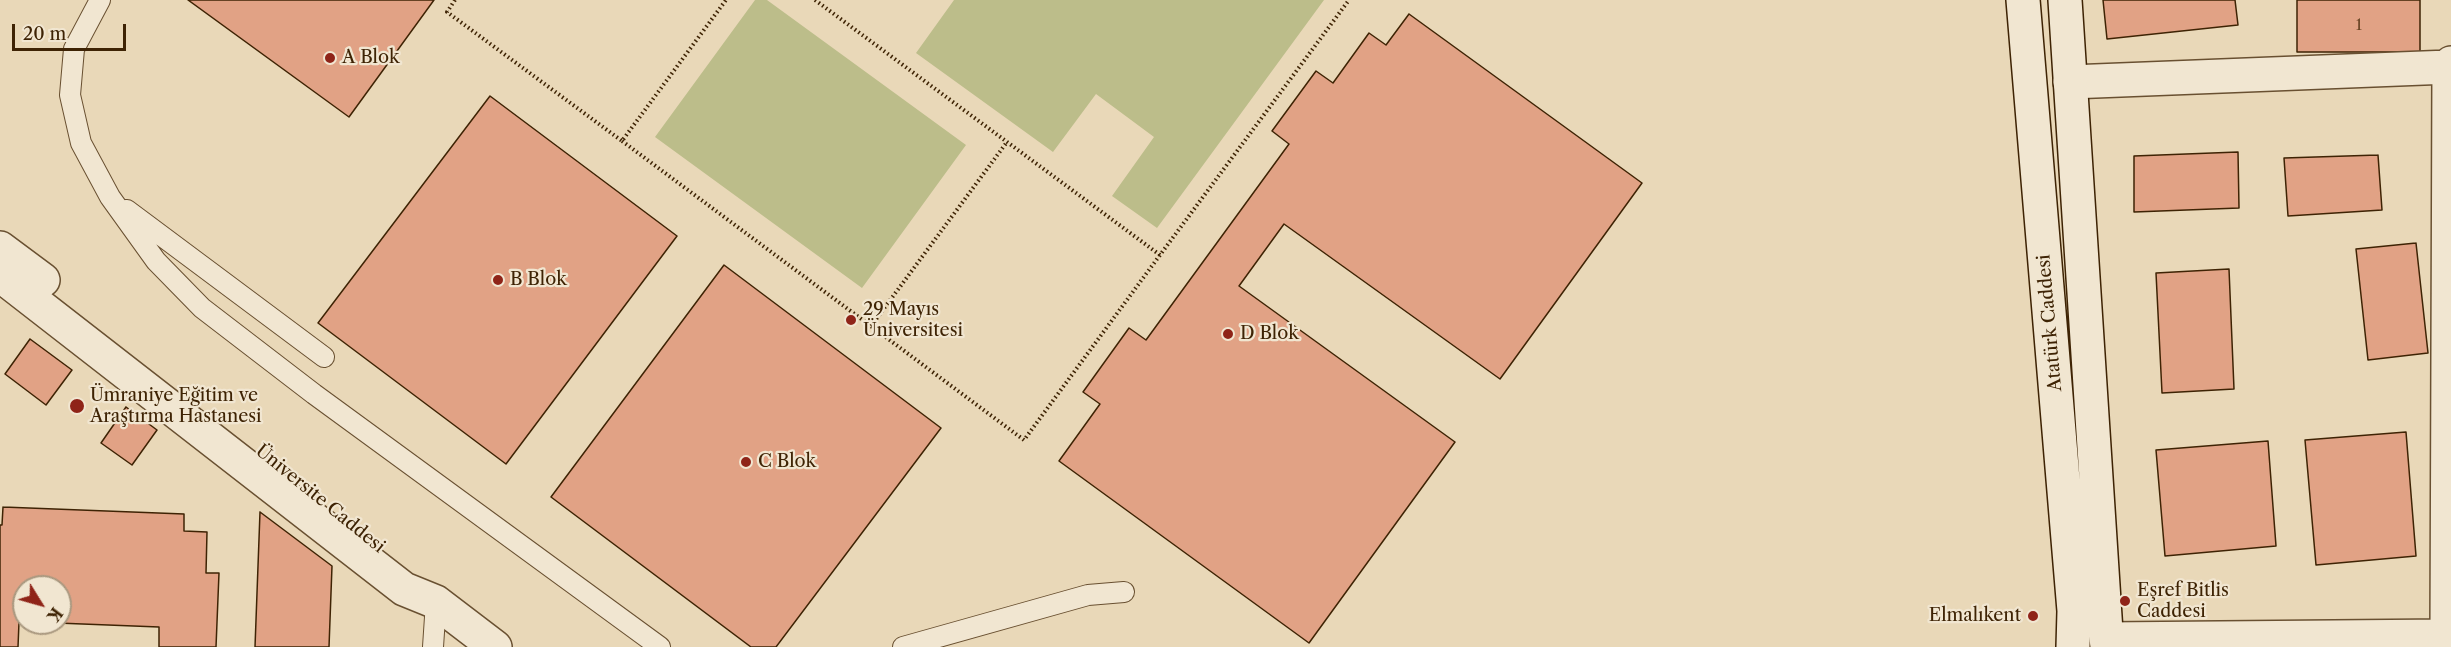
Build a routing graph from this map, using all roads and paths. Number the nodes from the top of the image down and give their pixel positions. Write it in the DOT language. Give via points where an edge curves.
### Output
graph roads {
  1 [pos="100,0"];
  2 [pos="455,0"];
  3 [pos="726,0"];
  4 [pos="816,0"];
  5 [pos="1348,0"];
  6 [pos="2023,0"];
  7 [pos="2065,0"];
  8 [pos="2450,65"];
  9 [pos="2070,82"];
  10 [pos="622,141"];
  11 [pos="1007,142"];
  12 [pos="110,197"];
  13 [pos="0,248"];
  14 [pos="1160,255"];
  15 [pos="0,275"];
  16 [pos="871,326"];
  17 [pos="324,357"];
  18 [pos="1124,592"];
  19 [pos="435,602"];
  20 [pos="2449,636"];
  21 [pos="2106,643"];
  22 [pos="433,647"];
  23 [pos="495,647"];
  24 [pos="660,647"];
  25 [pos="903,647"];
  26 [pos="2073,647"];
  1 -- 12 [label="lane" via="74,49 70,95 81,143"];
  2 -- 10 [label="path" via="447,12"];
  3 -- 10 [label="path"];
  4 -- 11 [label="path"];
  5 -- 14 [label="path"];
  6 -- 26 [label="street, Atatürk Caddesi" via="2073,599"];
  7 -- 9 [label="street, Atatürk Caddesi"];
  8 -- 9 [label="street"];
  8 -- 20 [label="street"];
  9 -- 21 [label="street, Atatürk Caddesi"];
  10 -- 16 [label="path"];
  11 -- 14 [label="path"];
  11 -- 16 [label="path"];
  12 -- 17 [label="lane"];
  12 -- 24 [label="lane" via="156,261 202,308"];
  13 -- 19 [label="street, Üniversite Caddesi" via="417,576"];
  14 -- 16 [label="path" via="1024,440"];
  15 -- 19 [label="street, Üniversite Caddesi" via="404,589"];
  18 -- 25 [label="lane" via="1088,595"];
  19 -- 22 [label="lane"];
  19 -- 23 [label="street, Üniversite Caddesi"];
  20 -- 21 [label="street"];
}
